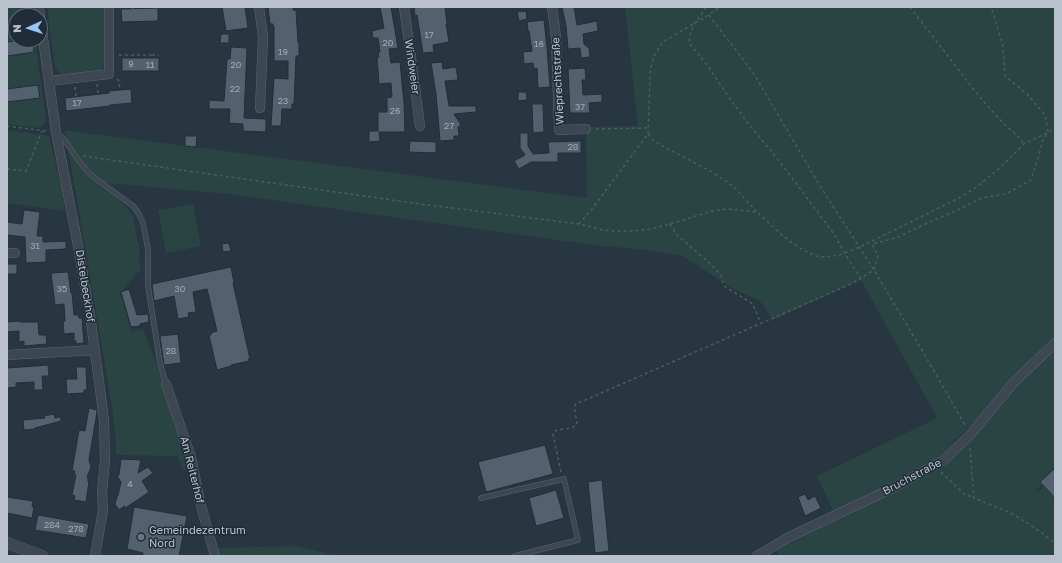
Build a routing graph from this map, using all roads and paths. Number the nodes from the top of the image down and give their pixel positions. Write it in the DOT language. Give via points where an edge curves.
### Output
graph roads {
  1 [pos="109,7"];
  2 [pos="259,7"];
  3 [pos="404,7"];
  4 [pos="552,7"];
  5 [pos="705,7"];
  6 [pos="720,7"];
  7 [pos="910,7"];
  8 [pos="991,7"];
  9 [pos="709,15"];
  10 [pos="694,24"];
  11 [pos="44,48"];
  12 [pos="109,55"];
  13 [pos="159,55"];
  14 [pos="109,74"];
  15 [pos="49,81"];
  16 [pos="120,90"];
  17 [pos="260,108"];
  18 [pos="7,126"];
  19 [pos="420,126"];
  20 [pos="649,128"];
  21 [pos="586,129"];
  22 [pos="1055,129"];
  23 [pos="42,131"];
  24 [pos="56,132"];
  25 [pos="1048,132"];
  26 [pos="648,134"];
  27 [pos="1024,144"];
  28 [pos="75,156"];
  29 [pos="7,169"];
  30 [pos="757,212"];
  31 [pos="579,224"];
  32 [pos="670,224"];
  33 [pos="860,247"];
  34 [pos="845,254"];
  35 [pos="874,270"];
  36 [pos="861,278"];
  37 [pos="761,324"];
  38 [pos="1055,343"];
  39 [pos="95,350"];
  40 [pos="7,355"];
  41 [pos="166,384"];
  42 [pos="970,435"];
  43 [pos="934,465"];
  44 [pos="564,479"];
  45 [pos="481,498"];
  46 [pos="974,498"];
  47 [pos="7,543"];
  48 [pos="1055,543"];
  49 [pos="42,556"];
  50 [pos="95,556"];
  51 [pos="214,556"];
  52 [pos="515,556"];
  53 [pos="756,556"];
  1 -- 12 [label="street"];
  2 -- 17 [label="street" via="263,37"];
  3 -- 19 [label="street, Windweier"];
  4 -- 21 [label="street, Wieprechtstraße" via="556,37 559,130"];
  5 -- 10 [label="path"];
  6 -- 9 [label="path"];
  7 -- 27 [label="path" via="982,100"];
  8 -- 25 [label="path" via="1003,46 1005,76 1045,114"];
  9 -- 10 [label="path"];
  9 -- 33 [label="path" via="754,74"];
  10 -- 20 [label="path" via="666,40 654,56 650,77"];
  10 -- 34 [label="path" via="689,43 738,111 834,234"];
  11 -- 15 [label="street, Distelbeckhof"];
  12 -- 13 [label="path"];
  12 -- 14 [label="street"];
  14 -- 15 [label="street"];
  14 -- 16 [label="path" via="119,80"];
  15 -- 24 [label="street, Distelbeckhof"];
  18 -- 23 [label="path"];
  20 -- 21 [label="path"];
  20 -- 26 [label="path"];
  22 -- 25 [label="path"];
  23 -- 24 [label="path"];
  23 -- 29 [label="path" via="26,171"];
  24 -- 28 [label="lane"];
  24 -- 39 [label="street, Distelbeckhof"];
  25 -- 27 [label="path"];
  25 -- 35 [label="path" via="1043,140 1031,180 1006,194 982,198 896,238 872,244 878,256"];
  26 -- 30 [label="path" via="652,140 727,182"];
  26 -- 31 [label="path"];
  27 -- 33 [label="path" via="978,186"];
  28 -- 31 [label="path"];
  28 -- 41 [label="lane" via="87,172 133,206 143,223 148,250 148,286 160,363"];
  30 -- 32 [label="path" via="728,209 712,211"];
  30 -- 34 [label="path" via="805,252 825,258"];
  31 -- 32 [label="path" via="603,230 632,231"];
  32 -- 37 [label="path" via="678,236 712,265 721,276 724,286 753,304"];
  33 -- 34 [label="path"];
  33 -- 35 [label="path"];
  34 -- 36 [label="path"];
  35 -- 36 [label="path"];
  35 -- 42 [label="path"];
  36 -- 37 [label="path"];
  37 -- 44 [label="path" via="576,404 575,426 558,430 553,434"];
  38 -- 42 [label="street, Bruchstraße" via="1015,381"];
  39 -- 40 [label="street"];
  39 -- 50 [label="street, Distelbeckhof" via="104,420 105,460 103,510"];
  41 -- 51 [label="street, Am Reiterhof" via="191,457"];
  42 -- 43 [label="street, Bruchstraße" via="945,459"];
  42 -- 46 [label="path"];
  43 -- 46 [label="path" via="964,494"];
  43 -- 53 [label="street, Bruchstraße"];
  44 -- 45 [label="lane"];
  44 -- 52 [label="lane" via="578,540"];
  46 -- 48 [label="path" via="1012,513"];
  47 -- 49 [label="street"];
}
